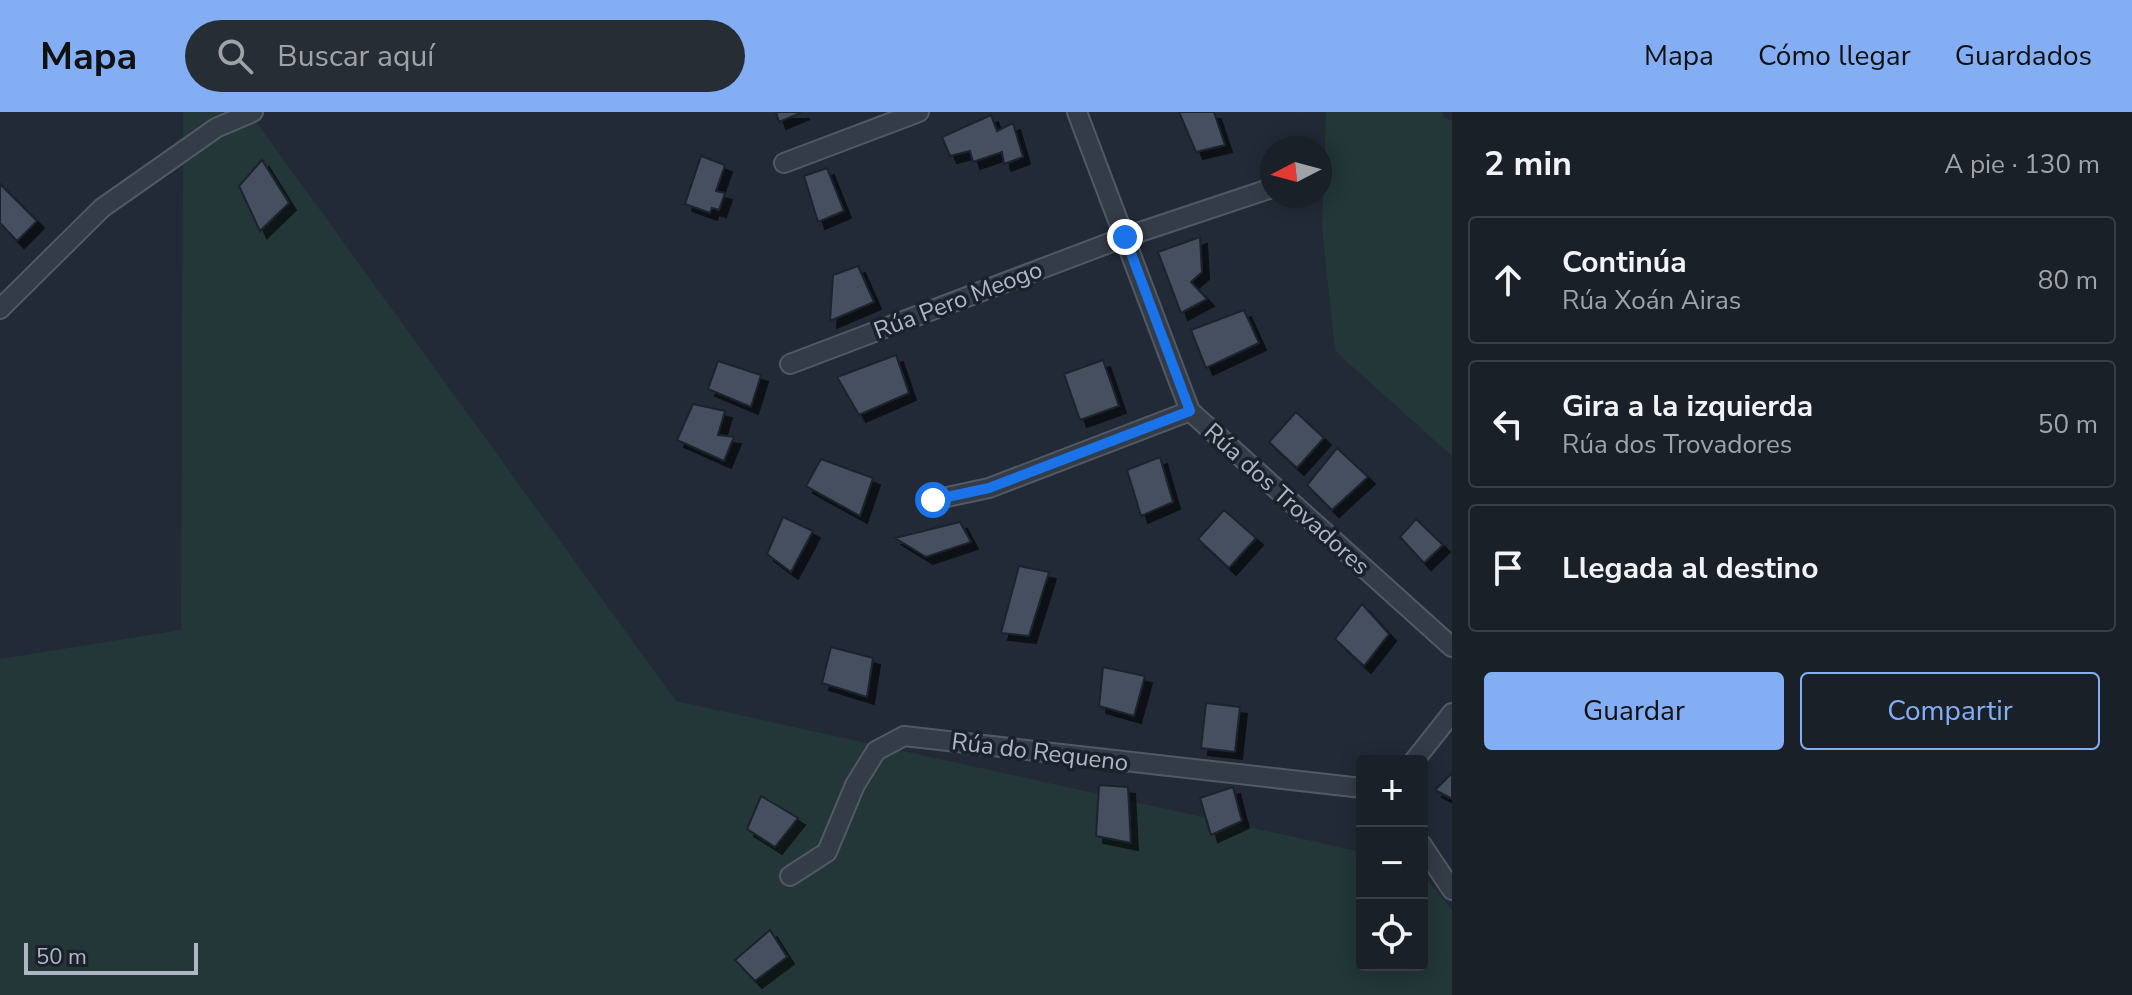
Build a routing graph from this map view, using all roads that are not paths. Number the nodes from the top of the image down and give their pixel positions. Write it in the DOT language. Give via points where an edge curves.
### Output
graph roads {
  1 [pos="253,112"];
  2 [pos="919,112"];
  3 [pos="1077,112"];
  4 [pos="784,163"];
  5 [pos="1260,192"];
  6 [pos="1125,237"];
  7 [pos="0,309"];
  8 [pos="790,364"];
  9 [pos="1190,411"];
  10 [pos="933,500"];
  11 [pos="1452,647"];
  12 [pos="1452,713"];
  13 [pos="1419,755"];
  14 [pos="1356,787"];
  15 [pos="1428,854"];
  16 [pos="790,876"];
  17 [pos="1452,890"];
  1 -- 7 [label="street" via="216,128 102,208"];
  2 -- 4 [label="street"];
  3 -- 6 [label="street, Rúa dos Trovadores"];
  5 -- 6 [label="street"];
  6 -- 8 [label="street, Rúa Pero Meogo"];
  6 -- 9 [label="street, Rúa dos Trovadores"];
  9 -- 10 [label="street" via="989,488"];
  9 -- 11 [label="street, Rúa dos Trovadores"];
  12 -- 13 [label="street"];
  14 -- 16 [label="street, Rúa do Requeno" via="904,736 876,751 855,785 827,852"];
  15 -- 17 [label="street"];
}
